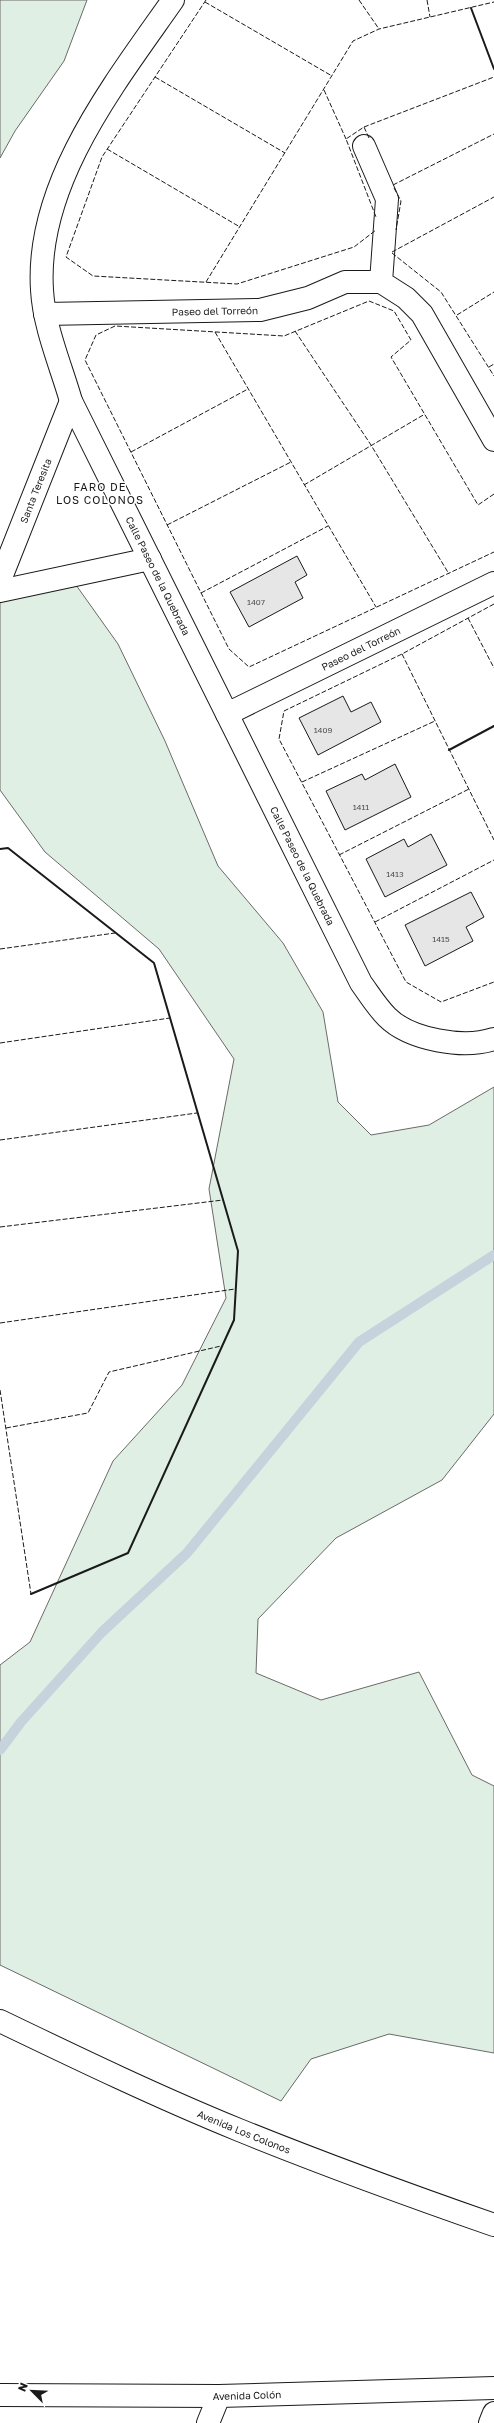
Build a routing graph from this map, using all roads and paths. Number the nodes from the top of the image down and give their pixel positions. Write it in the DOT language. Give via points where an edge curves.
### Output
graph roads {
  1 [pos="173,0"];
  2 [pos="364,146"];
  3 [pos="381,282"];
  4 [pos="45,314"];
  5 [pos="71,401"];
  6 [pos="494,440"];
  7 [pos="150,559"];
  8 [pos="0,580"];
  9 [pos="494,583"];
  10 [pos="0,591"];
  11 [pos="227,714"];
  12 [pos="494,1038"];
  13 [pos="0,2021"];
  14 [pos="494,2225"];
  15 [pos="494,2388"];
  16 [pos="0,2395"];
  17 [pos="219,2396"];
  18 [pos="494,2413"];
  19 [pos="208,2423"];
  20 [pos="490,2423"];
  1 -- 4 [label="street, Calle Paseo de la Quebrada" via="100,104 57,192 43,244 42,291"];
  2 -- 3 [label="street" via="387,199"];
  3 -- 4 [label="street, Paseo del Torreón" via="345,282 308,298 260,310"];
  3 -- 6 [label="street" via="406,298 422,314"];
  4 -- 5 [label="street, Calle Paseo de la Quebrada"];
  5 -- 7 [label="street, Calle Paseo de la Quebrada"];
  5 -- 8 [label="street, Santa Teresita"];
  7 -- 10 [label="street"];
  7 -- 11 [label="street, Calle Paseo de la Quebrada"];
  9 -- 11 [label="street, Paseo del Torreón"];
  11 -- 12 [label="street, Calle Paseo de la Quebrada" via="361,983 387,1018 409,1031 441,1041 481,1043"];
  13 -- 14 [label="street, Avenida Los Colonos" via="238,2130 373,2183"];
  15 -- 17 [label="street, Avenida Colón"];
  16 -- 17 [label="street, Avenida Colón"];
  17 -- 19 [label="street"];
  18 -- 20 [label="street"];
}
